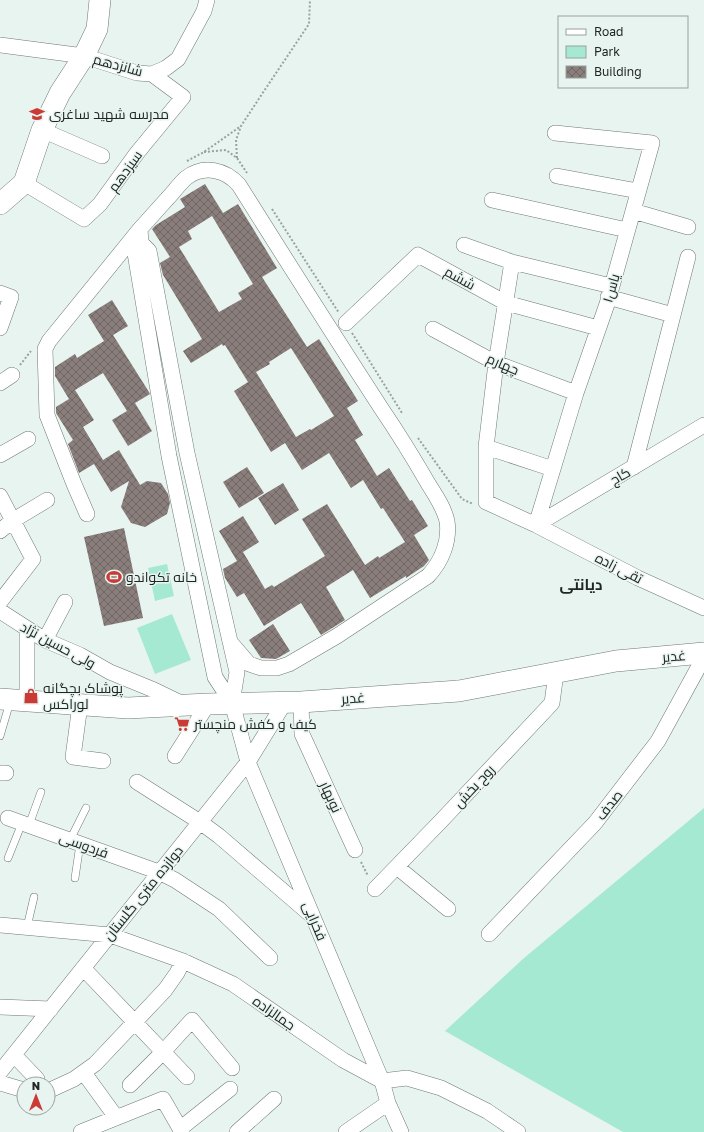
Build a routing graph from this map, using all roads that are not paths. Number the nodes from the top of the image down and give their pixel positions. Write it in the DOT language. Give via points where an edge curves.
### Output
graph roads {
  1 [pos="100,0"];
  2 [pos="207,0"];
  3 [pos="0,44"];
  4 [pos="84,56"];
  5 [pos="152,74"];
  6 [pos="42,130"];
  7 [pos="554,132"];
  8 [pos="102,156"];
  9 [pos="557,176"];
  10 [pos="24,183"];
  11 [pos="638,190"];
  12 [pos="492,200"];
  13 [pos="0,204"];
  14 [pos="633,211"];
  15 [pos="688,227"];
  16 [pos="627,230"];
  17 [pos="141,236"];
  18 [pos="464,245"];
  19 [pos="688,257"];
  20 [pos="512,262"];
  21 [pos="610,291"];
  22 [pos="0,293"];
  23 [pos="506,303"];
  24 [pos="673,315"];
  25 [pos="346,323"];
  26 [pos="0,328"];
  27 [pos="598,328"];
  28 [pos="433,329"];
  29 [pos="496,363"];
  30 [pos="576,393"];
  31 [pos="704,425"];
  32 [pos="28,439"];
  33 [pos="486,447"];
  34 [pos="187,453"];
  35 [pos="0,455"];
  36 [pos="169,456"];
  37 [pos="634,467"];
  38 [pos="553,469"];
  39 [pos="0,496"];
  40 [pos="47,500"];
  41 [pos="87,514"];
  42 [pos="12,521"];
  43 [pos="536,525"];
  44 [pos="0,531"];
  45 [pos="0,602"];
  46 [pos="65,602"];
  47 [pos="704,608"];
  48 [pos="0,611"];
  49 [pos="27,630"];
  50 [pos="45,640"];
  51 [pos="230,642"];
  52 [pos="704,653"];
  53 [pos="704,657"];
  54 [pos="556,673"];
  55 [pos="12,701"];
  56 [pos="293,702"];
  57 [pos="232,703"];
  58 [pos="208,704"];
  59 [pos="184,705"];
  60 [pos="80,706"];
  61 [pos="0,736"];
  62 [pos="175,756"];
  63 [pos="103,761"];
  64 [pos="248,762"];
  65 [pos="137,782"];
  66 [pos="41,792"];
  67 [pos="86,808"];
  68 [pos="20,822"];
  69 [pos="200,822"];
  70 [pos="75,842"];
  71 [pos="355,850"];
  72 [pos="8,858"];
  73 [pos="397,867"];
  74 [pos="160,872"];
  75 [pos="75,878"];
  76 [pos="375,889"];
  77 [pos="34,897"];
  78 [pos="448,909"];
  79 [pos="313,917"];
  80 [pos="0,925"];
  81 [pos="27,927"];
  82 [pos="489,934"];
  83 [pos="110,935"];
  84 [pos="270,958"];
  85 [pos="182,961"];
  86 [pos="83,968"];
  87 [pos="0,1007"];
  88 [pos="50,1009"];
  89 [pos="134,1022"];
  90 [pos="163,1052"];
  91 [pos="14,1055"];
  92 [pos="232,1068"];
  93 [pos="0,1072"];
  94 [pos="84,1073"];
  95 [pos="33,1076"];
  96 [pos="187,1077"];
  97 [pos="382,1081"];
  98 [pos="0,1083"];
  99 [pos="130,1086"];
  100 [pos="56,1087"];
  101 [pos="16,1088"];
  102 [pos="230,1088"];
  103 [pos="274,1099"];
  104 [pos="388,1103"];
  105 [pos="116,1117"];
  106 [pos="181,1130"];
  107 [pos="82,1132"];
  108 [pos="237,1132"];
  109 [pos="346,1132"];
  110 [pos="401,1132"];
  111 [pos="518,1132"];
  1 -- 4 [label="main road" via="97,29"];
  2 -- 5 [label="street, شانزدهم" via="204,11 178,59"];
  3 -- 4 [label="street, شانزدهم"];
  4 -- 5 [label="street, شانزدهم" via="136,73"];
  4 -- 6 [label="main road" via="60,93"];
  5 -- 10 [label="street, سیزدهم" via="183,97 137,153 100,204 84,219"];
  6 -- 8 [label="street"];
  6 -- 10 [label="main road"];
  7 -- 11 [label="street, یاس۱" via="652,143"];
  9 -- 11 [label="street"];
  10 -- 13 [label="main road"];
  11 -- 14 [label="street, یاس۱"];
  12 -- 16 [label="street"];
  14 -- 15 [label="street"];
  14 -- 16 [label="street, یاس۱"];
  16 -- 21 [label="street, یاس۱"];
  17 -- 34 [label="street" via="149,251"];
  17 -- 36 [label="street" via="135,254"];
  17 -- 41 [label="street" via="49,341 45,349 47,415"];
  17 -- 51 [label="street" via="186,178 206,170 227,174 234,179 410,451 447,521 443,555 428,576 337,636 289,664 277,668 260,668 249,664"];
  18 -- 20 [label="street"];
  19 -- 24 [label="street"];
  20 -- 21 [label="street"];
  20 -- 23 [label="street"];
  21 -- 24 [label="street"];
  21 -- 27 [label="street, یاس۱"];
  22 -- 26 [label="street" via="11,297"];
  23 -- 25 [label="street, ششم" via="418,255"];
  23 -- 27 [label="street, ششم"];
  23 -- 29 [label="street"];
  24 -- 37 [label="street"];
  27 -- 30 [label="street, یاس۱"];
  28 -- 29 [label="street, چهارم"];
  29 -- 30 [label="street, چهارم"];
  29 -- 33 [label="street"];
  30 -- 38 [label="street, یاس۱"];
  31 -- 37 [label="street, کاج"];
  32 -- 35 [label="street"];
  33 -- 38 [label="street"];
  33 -- 43 [label="street, تقی زاده" via="486,502"];
  34 -- 36 [label="street"];
  34 -- 51 [label="street"];
  36 -- 57 [label="street" via="215,677"];
  37 -- 43 [label="street, کاج"];
  38 -- 43 [label="street, یاس۱"];
  39 -- 42 [label="street"];
  40 -- 42 [label="street"];
  42 -- 44 [label="street"];
  42 -- 45 [label="street" via="33,559"];
  43 -- 47 [label="street, تقی زاده" via="638,578"];
  46 -- 50 [label="street"];
  48 -- 49 [label="street, ولی حسین نژاد"];
  49 -- 50 [label="street, ولی حسین نژاد"];
  49 -- 55 [label="street"];
  50 -- 59 [label="street, ولی حسین نژاد"];
  51 -- 57 [label="street" via="236,672"];
  52 -- 54 [label="main road, غدیر" via="616,661"];
  53 -- 82 [label="street, صدف" via="658,741 600,817"];
  54 -- 56 [label="main road, غدیر" via="459,691"];
  54 -- 73 [label="street, روح بخش" via="552,703"];
  55 -- 60 [label="main road, غدیر"];
  55 -- 61 [label="lane"];
  56 -- 57 [label="main road, غدیر"];
  56 -- 64 [label="street, دوازده متری گلستان"];
  56 -- 71 [label="street, نوبهار" via="302,734"];
  57 -- 58 [label="main road, غدیر"];
  57 -- 64 [label="street"];
  58 -- 59 [label="main road, غدیر"];
  58 -- 62 [label="street"];
  59 -- 60 [label="main road, غدیر" via="128,708"];
  60 -- 63 [label="street" via="73,757"];
  64 -- 69 [label="street, دوازده متری گلستان"];
  64 -- 79 [label="street, فخرایی"];
  65 -- 69 [label="street"];
  66 -- 68 [label="lane"];
  67 -- 70 [label="lane"];
  68 -- 70 [label="street, فردوسی"];
  68 -- 72 [label="lane"];
  69 -- 74 [label="street, دوازده متری گلستان"];
  69 -- 79 [label="street"];
  70 -- 74 [label="street, فردوسی"];
  70 -- 75 [label="lane"];
  73 -- 76 [label="street, روح بخش"];
  73 -- 78 [label="street"];
  74 -- 83 [label="street, دوازده متری گلستان"];
  74 -- 84 [label="street, فردوسی" via="219,909"];
  77 -- 81 [label="lane"];
  79 -- 97 [label="street, فخرایی"];
  80 -- 81 [label="street, جمالزاده"];
  81 -- 83 [label="street, جمالزاده"];
  83 -- 85 [label="street, جمالزاده"];
  83 -- 86 [label="street, دوازده متری گلستان"];
  85 -- 89 [label="street" via="165,990"];
  85 -- 97 [label="street, جمالزاده" via="232,984 343,1060"];
  86 -- 88 [label="street, دوازده متری گلستان"];
  86 -- 89 [label="street"];
  87 -- 88 [label="street"];
  88 -- 91 [label="street, دوازده متری گلستان"];
  89 -- 90 [label="street"];
  89 -- 94 [label="street"];
  90 -- 92 [label="street" via="192,1020"];
  90 -- 96 [label="street"];
  90 -- 99 [label="street"];
  91 -- 93 [label="street, دوازده متری گلستان"];
  91 -- 95 [label="street"];
  94 -- 100 [label="street"];
  94 -- 105 [label="street"];
  97 -- 104 [label="street"];
  97 -- 111 [label="street" via="407,1078 441,1088 487,1111"];
  98 -- 101 [label="street"];
  102 -- 106 [label="street"];
  103 -- 108 [label="street"];
  104 -- 109 [label="street"];
  104 -- 110 [label="street"];
  105 -- 106 [label="street" via="163,1099"];
  105 -- 107 [label="street"];
}
